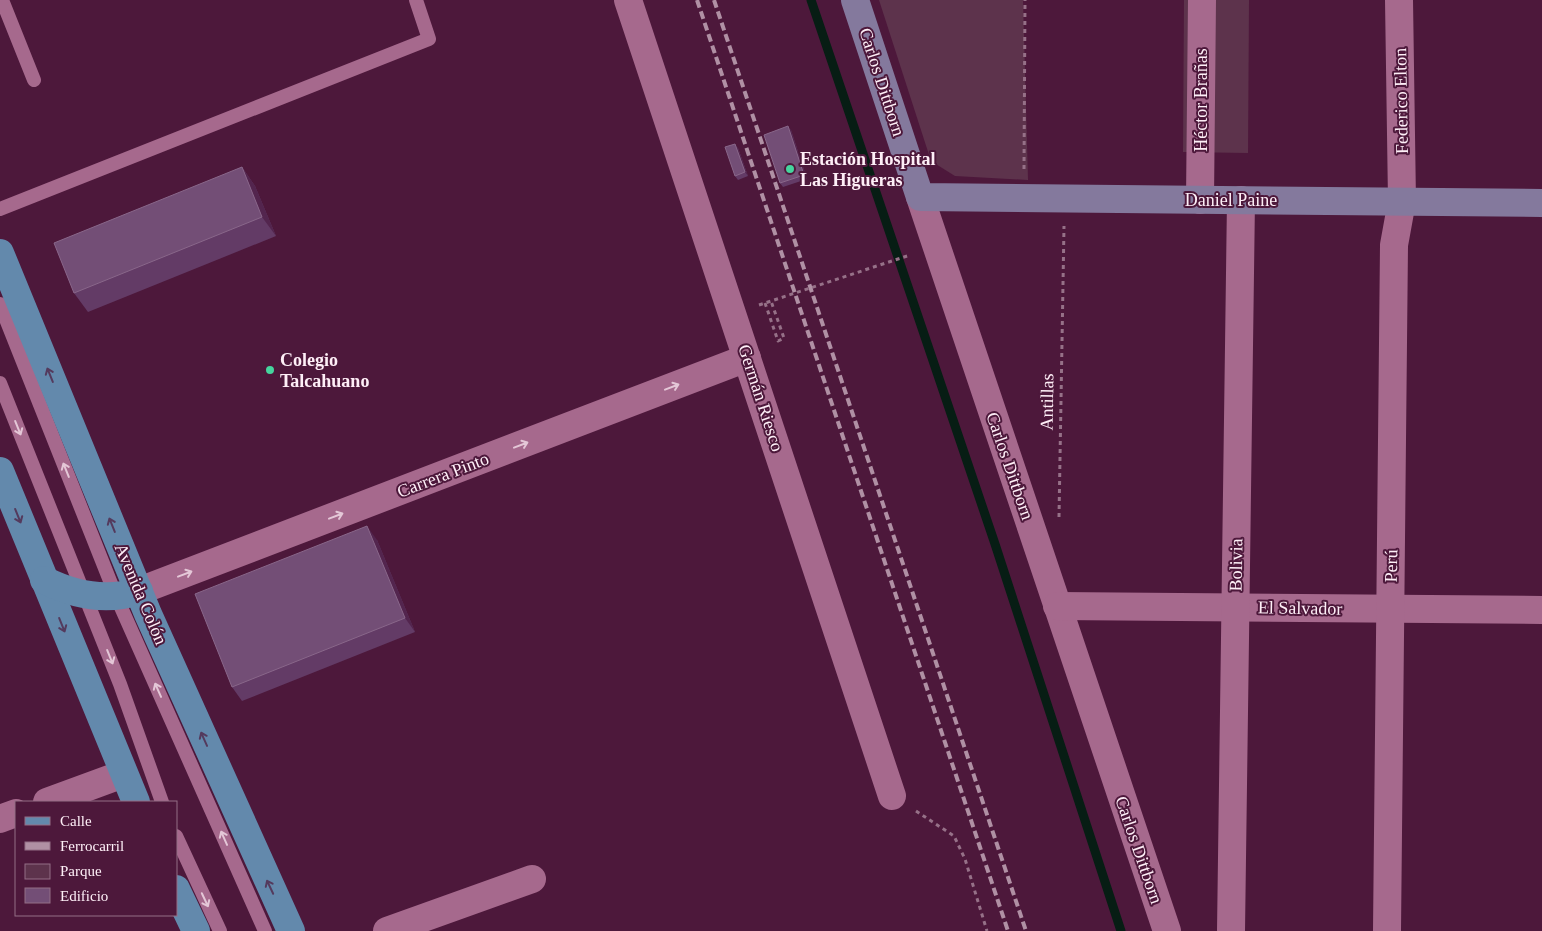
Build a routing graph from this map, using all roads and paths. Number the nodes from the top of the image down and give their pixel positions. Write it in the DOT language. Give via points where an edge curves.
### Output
graph roads {
  1 [pos="2,0"];
  2 [pos="416,0"];
  3 [pos="628,0"];
  4 [pos="855,0"];
  5 [pos="1025,0"];
  6 [pos="1202,0"];
  7 [pos="1399,0"];
  8 [pos="34,80"];
  9 [pos="920,197"];
  10 [pos="1023,198"];
  11 [pos="1064,198"];
  12 [pos="1200,200"];
  13 [pos="1241,200"];
  14 [pos="1402,201"];
  15 [pos="1542,202"];
  16 [pos="0,209"];
  17 [pos="0,252"];
  18 [pos="913,254"];
  19 [pos="771,301"];
  20 [pos="0,304"];
  21 [pos="747,358"];
  22 [pos="0,383"];
  23 [pos="0,471"];
  24 [pos="1059,526"];
  25 [pos="44,580"];
  26 [pos="128,594"];
  27 [pos="85,595"];
  28 [pos="1058,606"];
  29 [pos="1236,607"];
  30 [pos="1391,609"];
  31 [pos="1542,610"];
  32 [pos="123,774"];
  33 [pos="892,796"];
  34 [pos="50,801"];
  35 [pos="136,801"];
  36 [pos="162,801"];
  37 [pos="15,814"];
  38 [pos="0,820"];
  39 [pos="178,840"];
  40 [pos="532,878"];
  41 [pos="178,893"];
  42 [pos="196,931"];
  43 [pos="220,931"];
  44 [pos="265,931"];
  45 [pos="291,931"];
  46 [pos="387,931"];
  47 [pos="987,931"];
  48 [pos="1167,931"];
  49 [pos="1231,931"];
  50 [pos="1387,931"];
  1 -- 8 [label="lane"];
  2 -- 16 [label="lane" via="429,39"];
  3 -- 21 [label="street, Germán Riesco"];
  4 -- 9 [label="street, Carlos Dittborn"];
  5 -- 10 [label="path"];
  6 -- 12 [label="street, Héctor Brañas"];
  7 -- 14 [label="street, Federico Elton"];
  9 -- 10 [label="street, Daniel Paine"];
  9 -- 28 [label="street, Carlos Dittborn"];
  10 -- 11 [label="street, Daniel Paine"];
  11 -- 12 [label="street, Daniel Paine"];
  11 -- 24 [label="path, Antillas"];
  12 -- 13 [label="street, Daniel Paine"];
  13 -- 14 [label="street, Daniel Paine"];
  13 -- 29 [label="street, Bolivia"];
  14 -- 15 [label="street, Daniel Paine"];
  14 -- 30 [label="street, Perú" via="1394,245"];
  26 -- 17 [label="main road, Avenida Colón, one-way"];
  18 -- 19 [label="path"];
  19 -- 19 [label="path" via="784,338 778,340 765,303"];
  26 -- 20 [label="lane, one-way"];
  26 -- 21 [label="street, Carrera Pinto, one-way"];
  21 -- 33 [label="street, Germán Riesco"];
  22 -- 27 [label="lane, one-way"];
  23 -- 25 [label="main road, one-way"];
  25 -- 27 [label="main road" via="64,590"];
  25 -- 32 [label="main road, one-way"];
  26 -- 27 [label="main road"];
  44 -- 26 [label="lane, one-way"];
  45 -- 26 [label="main road, Avenida Colón, one-way"];
  27 -- 36 [label="lane, one-way"];
  28 -- 29 [label="street, El Salvador"];
  28 -- 48 [label="street, Carlos Dittborn"];
  29 -- 30 [label="street, El Salvador"];
  29 -- 49 [label="street, Bolivia"];
  30 -- 31 [label="street, El Salvador"];
  30 -- 50 [label="street, Perú"];
  32 -- 34 [label="street"];
  32 -- 35 [label="main road"];
  33 -- 47 [label="path" via="954,836 965,859"];
  37 -- 38 [label="street"];
  39 -- 43 [label="lane, one-way"];
  40 -- 46 [label="street"];
  41 -- 42 [label="main road"];
}
